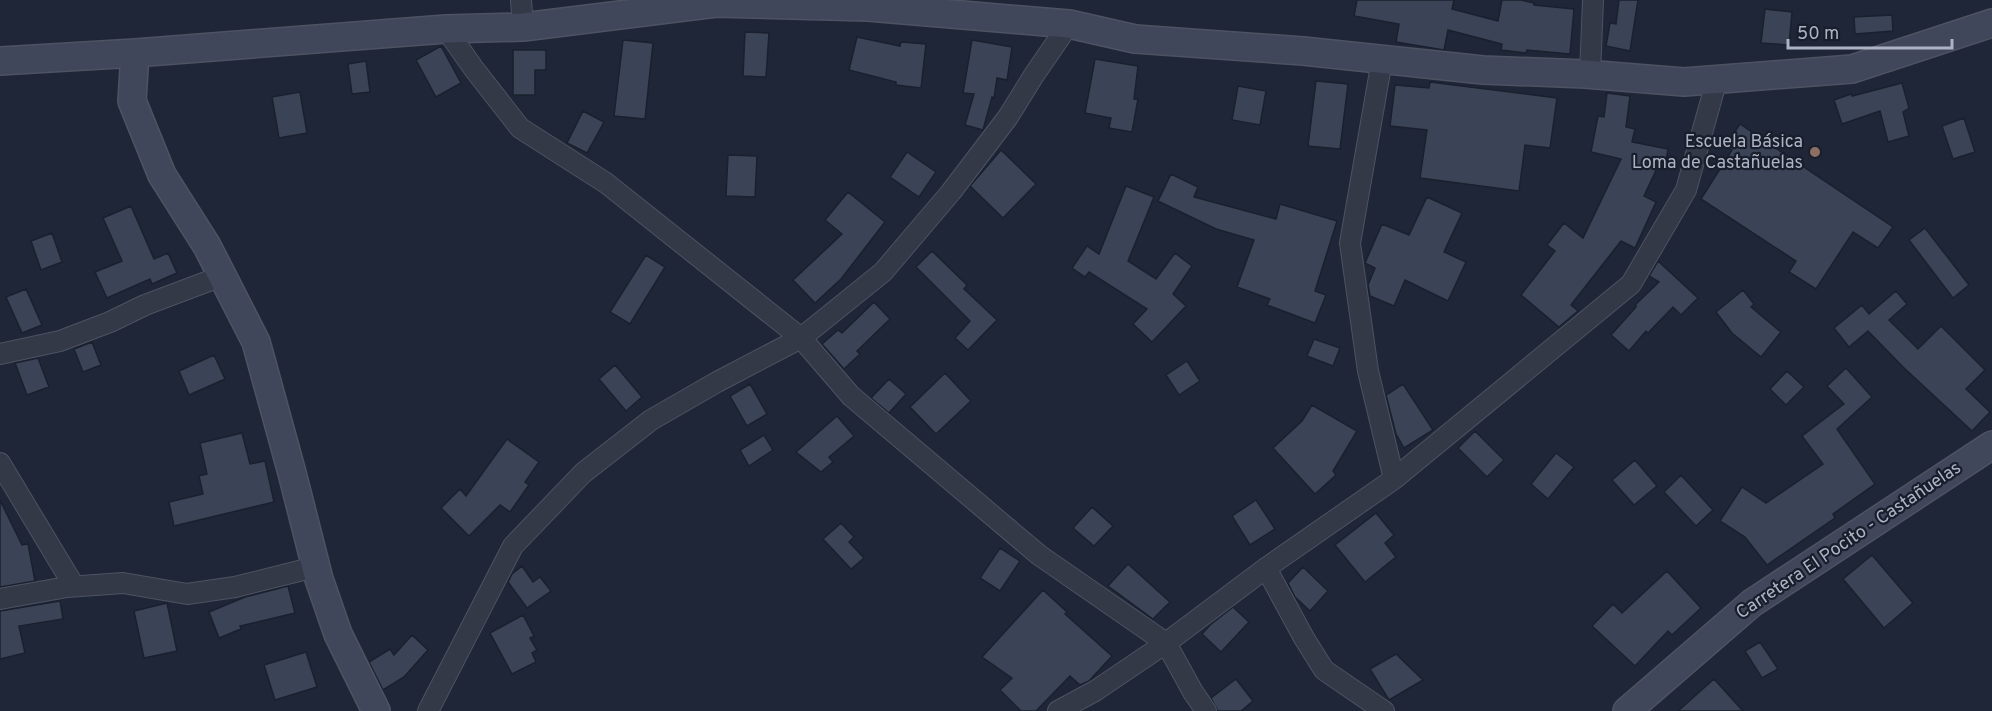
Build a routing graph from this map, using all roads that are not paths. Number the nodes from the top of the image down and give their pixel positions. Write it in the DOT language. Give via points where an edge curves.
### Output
graph roads {
  1 [pos="521,0"];
  2 [pos="1593,0"];
  3 [pos="718,2"];
  4 [pos="1992,23"];
  5 [pos="1069,24"];
  6 [pos="523,27"];
  7 [pos="446,29"];
  8 [pos="135,53"];
  9 [pos="1382,60"];
  10 [pos="0,61"];
  11 [pos="1590,74"];
  12 [pos="1717,79"];
  13 [pos="222,276"];
  14 [pos="801,338"];
  15 [pos="0,354"];
  16 [pos="1992,445"];
  17 [pos="0,463"];
  18 [pos="1394,479"];
  19 [pos="315,567"];
  20 [pos="1266,568"];
  21 [pos="74,586"];
  22 [pos="0,599"];
  23 [pos="1166,643"];
  24 [pos="376,711"];
  25 [pos="428,711"];
  26 [pos="1058,711"];
  27 [pos="1206,711"];
  28 [pos="1384,711"];
  29 [pos="1627,711"];
  1 -- 6 [label="street"];
  2 -- 11 [label="street"];
  3 -- 5 [label="main road" via="868,7"];
  3 -- 6 [label="main road"];
  4 -- 12 [label="main road" via="1852,69"];
  5 -- 9 [label="main road" via="1136,39"];
  5 -- 14 [label="street" via="1008,117 883,272"];
  6 -- 7 [label="main road"];
  7 -- 8 [label="main road"];
  7 -- 14 [label="street" via="520,128 606,183"];
  8 -- 10 [label="main road"];
  8 -- 13 [label="main road" via="132,101 162,175"];
  9 -- 11 [label="main road" via="1483,70"];
  9 -- 18 [label="street" via="1350,243 1368,371"];
  11 -- 12 [label="main road" via="1684,82"];
  12 -- 18 [label="street" via="1686,190 1631,284"];
  13 -- 15 [label="street" via="60,341"];
  13 -- 19 [label="main road" via="256,342"];
  14 -- 23 [label="street" via="851,396 1039,555"];
  14 -- 25 [label="street" via="651,420 583,473 513,546"];
  16 -- 29 [label="main road, Carretera El Pocito - Castañuelas" via="1752,603"];
  17 -- 21 [label="street"];
  18 -- 20 [label="street"];
  19 -- 21 [label="street" via="235,587 187,594 123,583"];
  19 -- 24 [label="main road" via="338,634"];
  20 -- 23 [label="street"];
  20 -- 28 [label="street" via="1324,670"];
  21 -- 22 [label="street"];
  23 -- 26 [label="street"];
  23 -- 27 [label="street"];
}
